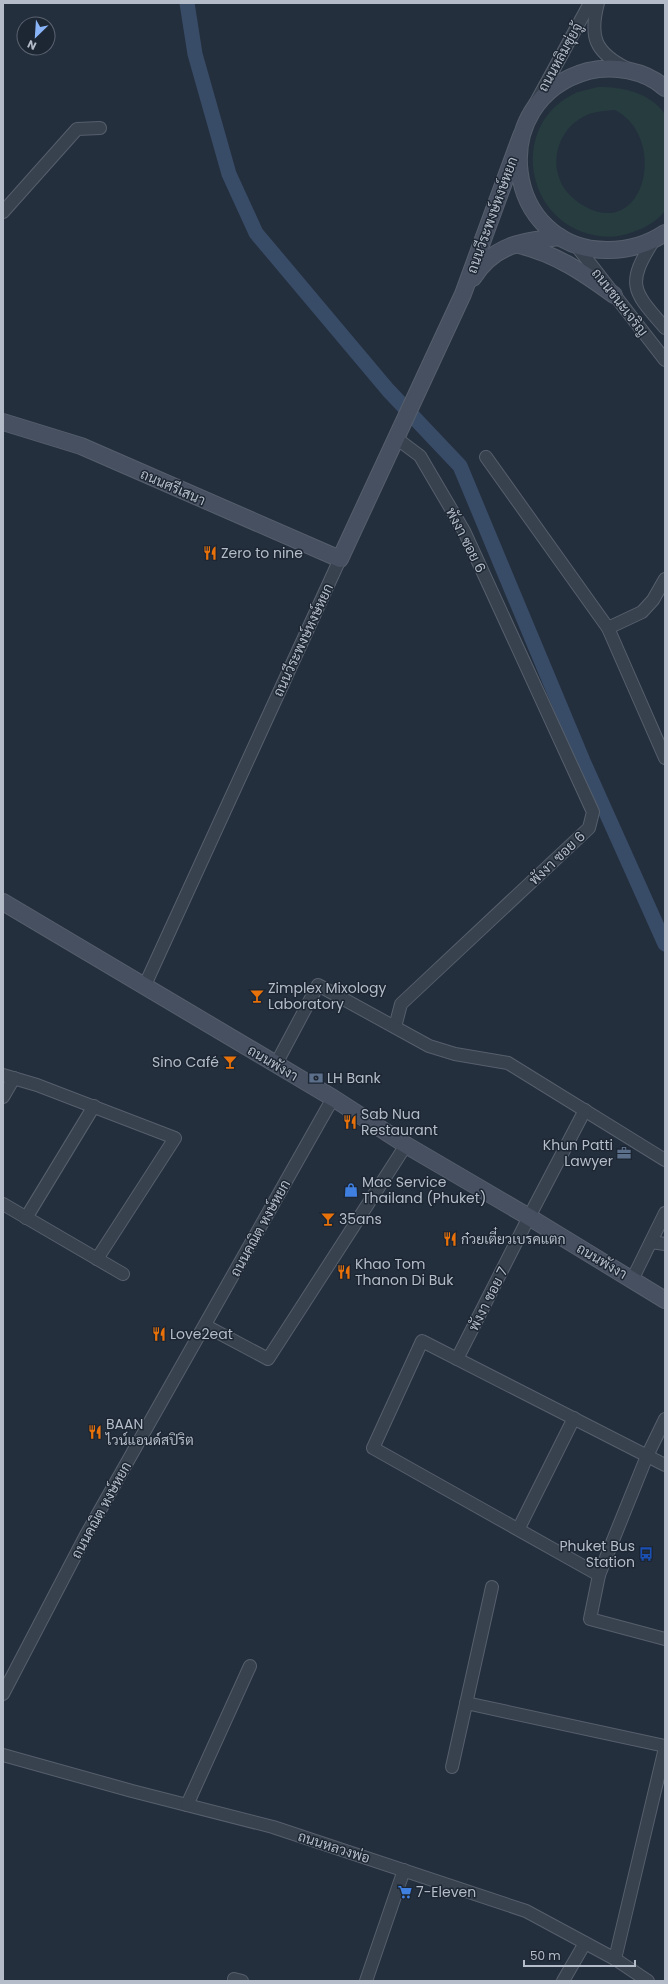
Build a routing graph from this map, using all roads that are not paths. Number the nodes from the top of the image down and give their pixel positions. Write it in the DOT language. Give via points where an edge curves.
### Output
graph roads {
  1 [pos="590,3"];
  2 [pos="598,3"];
  3 [pos="630,70"];
  4 [pos="663,84"];
  5 [pos="532,111"];
  6 [pos="100,128"];
  7 [pos="521,136"];
  8 [pos="3,212"];
  9 [pos="560,237"];
  10 [pos="659,237"];
  11 [pos="517,244"];
  12 [pos="575,244"];
  13 [pos="463,294"];
  14 [pos="614,295"];
  15 [pos="665,328"];
  16 [pos="665,360"];
  17 [pos="3,422"];
  18 [pos="398,434"];
  19 [pos="486,457"];
  20 [pos="340,559"];
  21 [pos="665,579"];
  22 [pos="608,628"];
  23 [pos="665,758"];
  24 [pos="3,902"];
  25 [pos="144,985"];
  26 [pos="395,1027"];
  27 [pos="276,1064"];
  28 [pos="9,1076"];
  29 [pos="3,1098"];
  30 [pos="333,1098"];
  31 [pos="94,1106"];
  32 [pos="585,1110"];
  33 [pos="406,1145"];
  34 [pos="665,1160"];
  35 [pos="3,1204"];
  36 [pos="665,1213"];
  37 [pos="529,1217"];
  38 [pos="26,1218"];
  39 [pos="651,1242"];
  40 [pos="665,1244"];
  41 [pos="97,1259"];
  42 [pos="123,1274"];
  43 [pos="632,1280"];
  44 [pos="665,1300"];
  45 [pos="206,1326"];
  46 [pos="458,1359"];
  47 [pos="574,1418"];
  48 [pos="665,1419"];
  49 [pos="647,1456"];
  50 [pos="665,1465"];
  51 [pos="519,1528"];
  52 [pos="600,1575"];
  53 [pos="492,1587"];
  54 [pos="665,1639"];
  55 [pos="250,1666"];
  56 [pos="3,1694"];
  57 [pos="466,1704"];
  58 [pos="665,1747"];
  59 [pos="3,1755"];
  60 [pos="452,1767"];
  61 [pos="187,1805"];
  62 [pos="404,1870"];
  63 [pos="586,1943"];
  64 [pos="615,1959"];
  65 [pos="366,1981"];
  66 [pos="563,1981"];
  67 [pos="648,1981"];
  1 -- 5 [label="street, ถนนหลิมซุ่ยจู้"];
  2 -- 3 [label="street, ถนนหลิมซุ่ยจู้" via="593,21 594,36 599,49 612,61"];
  3 -- 4 [label="street"];
  3 -- 5 [label="street" via="599,68 573,76 549,90"];
  5 -- 7 [label="street"];
  6 -- 8 [label="street" via="77,129"];
  7 -- 9 [label="street" via="518,163 520,181 526,198 544,223"];
  7 -- 13 [label="street, ถนนวีระพงษ์หงษ์หยก"];
  9 -- 11 [label="street, ถนนวีระพงษ์หงษ์หยก"];
  9 -- 12 [label="street"];
  10 -- 12 [label="street" via="626,250 596,250"];
  10 -- 15 [label="street, ถนนชนะเจริญ" via="640,261 635,282 640,299"];
  11 -- 13 [label="street, ถนนวีระพงษ์หงษ์หยก" via="495,253 480,267"];
  11 -- 14 [label="street" via="560,259"];
  12 -- 14 [label="street, ถนนชนะเจริญ"];
  13 -- 18 [label="street, ถนนวีระพงษ์หงษ์หยก"];
  14 -- 16 [label="street, ถนนชนะเจริญ"];
  17 -- 20 [label="street, ถนนศรีเสนา" via="81,446"];
  18 -- 20 [label="street, ถนนวีระพงษ์หงษ์หยก"];
  18 -- 26 [label="street, พังงา ซอย 6" via="420,456 464,531 593,812 589,828 401,1004"];
  19 -- 22 [label="street"];
  20 -- 25 [label="street, ถนนวีระพงษ์หงษ์หยก"];
  21 -- 22 [label="street" via="653,600 642,612"];
  22 -- 23 [label="street"];
  24 -- 25 [label="street, ถนนพังงา"];
  25 -- 27 [label="street, ถนนพังงา"];
  26 -- 27 [label="street" via="318,986"];
  26 -- 32 [label="street" via="429,1046 455,1054 508,1063"];
  27 -- 30 [label="street, ถนนพังงา"];
  28 -- 29 [label="street"];
  28 -- 31 [label="street"];
  30 -- 33 [label="street, ถนนพังงา"];
  30 -- 45 [label="street, ถนนคณิต หงษ์หยก"];
  31 -- 38 [label="street"];
  31 -- 41 [label="street" via="175,1138"];
  32 -- 34 [label="street"];
  32 -- 37 [label="street, พังงา ซอย 7"];
  33 -- 37 [label="street, ถนนพังงา"];
  33 -- 45 [label="street" via="268,1359"];
  35 -- 38 [label="street"];
  36 -- 39 [label="street"];
  37 -- 43 [label="street, ถนนพังงา"];
  37 -- 46 [label="street, พังงา ซอย 7"];
  38 -- 41 [label="street"];
  39 -- 40 [label="street"];
  39 -- 43 [label="street"];
  41 -- 42 [label="street"];
  43 -- 44 [label="street, ถนนพังงา"];
  45 -- 56 [label="street, ถนนคณิต หงษ์หยก" via="86,1535"];
  46 -- 47 [label="street"];
  46 -- 51 [label="street" via="422,1341 374,1448"];
  47 -- 49 [label="street"];
  47 -- 51 [label="street"];
  48 -- 49 [label="street"];
  49 -- 50 [label="street"];
  49 -- 52 [label="street"];
  51 -- 52 [label="street"];
  52 -- 54 [label="street" via="590,1619"];
  53 -- 57 [label="street"];
  55 -- 61 [label="street"];
  57 -- 58 [label="street"];
  57 -- 60 [label="street"];
  58 -- 64 [label="street"];
  59 -- 61 [label="street, ถนนหลวงพ่อ"];
  61 -- 62 [label="street, ถนนหลวงพ่อ" via="273,1827"];
  62 -- 63 [label="street, ถนนหลวงพ่อ" via="526,1911"];
  62 -- 65 [label="street"];
  63 -- 64 [label="street, ถนนหลวงพ่อ"];
  63 -- 66 [label="street"];
  64 -- 67 [label="street, ถนนหลวงพ่อ"];
}
